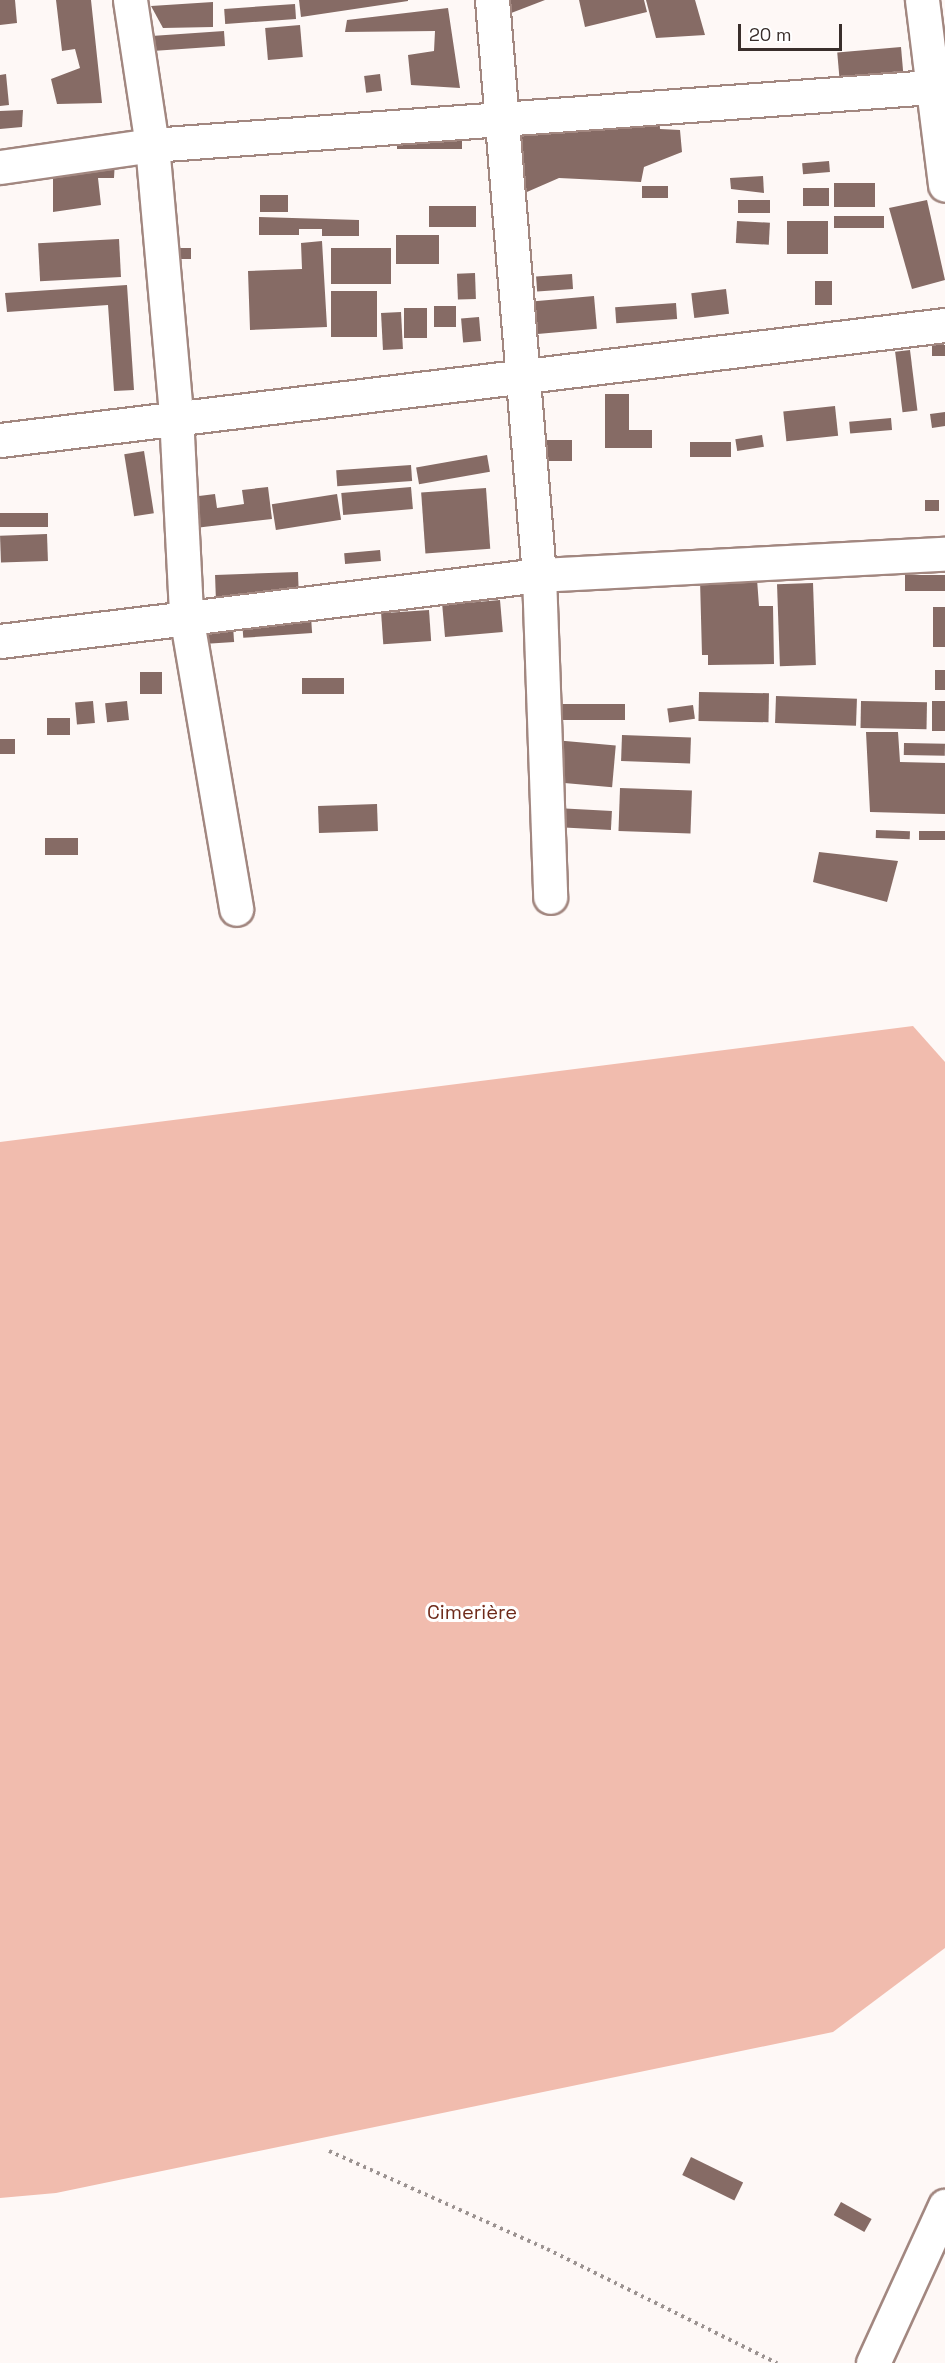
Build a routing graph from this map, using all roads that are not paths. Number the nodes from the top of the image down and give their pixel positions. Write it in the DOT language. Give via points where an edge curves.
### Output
graph roads {
  1 [pos="130,0"];
  2 [pos="492,0"];
  3 [pos="922,0"];
  4 [pos="930,87"];
  5 [pos="502,118"];
  6 [pos="152,145"];
  7 [pos="0,167"];
  8 [pos="945,185"];
  9 [pos="945,325"];
  10 [pos="524,375"];
  11 [pos="176,415"];
  12 [pos="0,440"];
  13 [pos="945,554"];
  14 [pos="539,575"];
  15 [pos="186,615"];
  16 [pos="0,641"];
  17 [pos="550,897"];
  18 [pos="237,909"];
  19 [pos="945,2206"];
  20 [pos="873,2363"];
  1 -- 6 [label="street"];
  2 -- 5 [label="street"];
  3 -- 4 [label="street"];
  4 -- 5 [label="street"];
  4 -- 8 [label="street"];
  5 -- 6 [label="street"];
  5 -- 10 [label="street"];
  6 -- 7 [label="street"];
  6 -- 11 [label="street"];
  9 -- 10 [label="street"];
  10 -- 11 [label="street"];
  10 -- 14 [label="street"];
  11 -- 12 [label="street"];
  11 -- 15 [label="street"];
  13 -- 14 [label="street"];
  14 -- 15 [label="street"];
  14 -- 17 [label="street"];
  15 -- 16 [label="street"];
  15 -- 18 [label="street"];
  19 -- 20 [label="street"];
}
